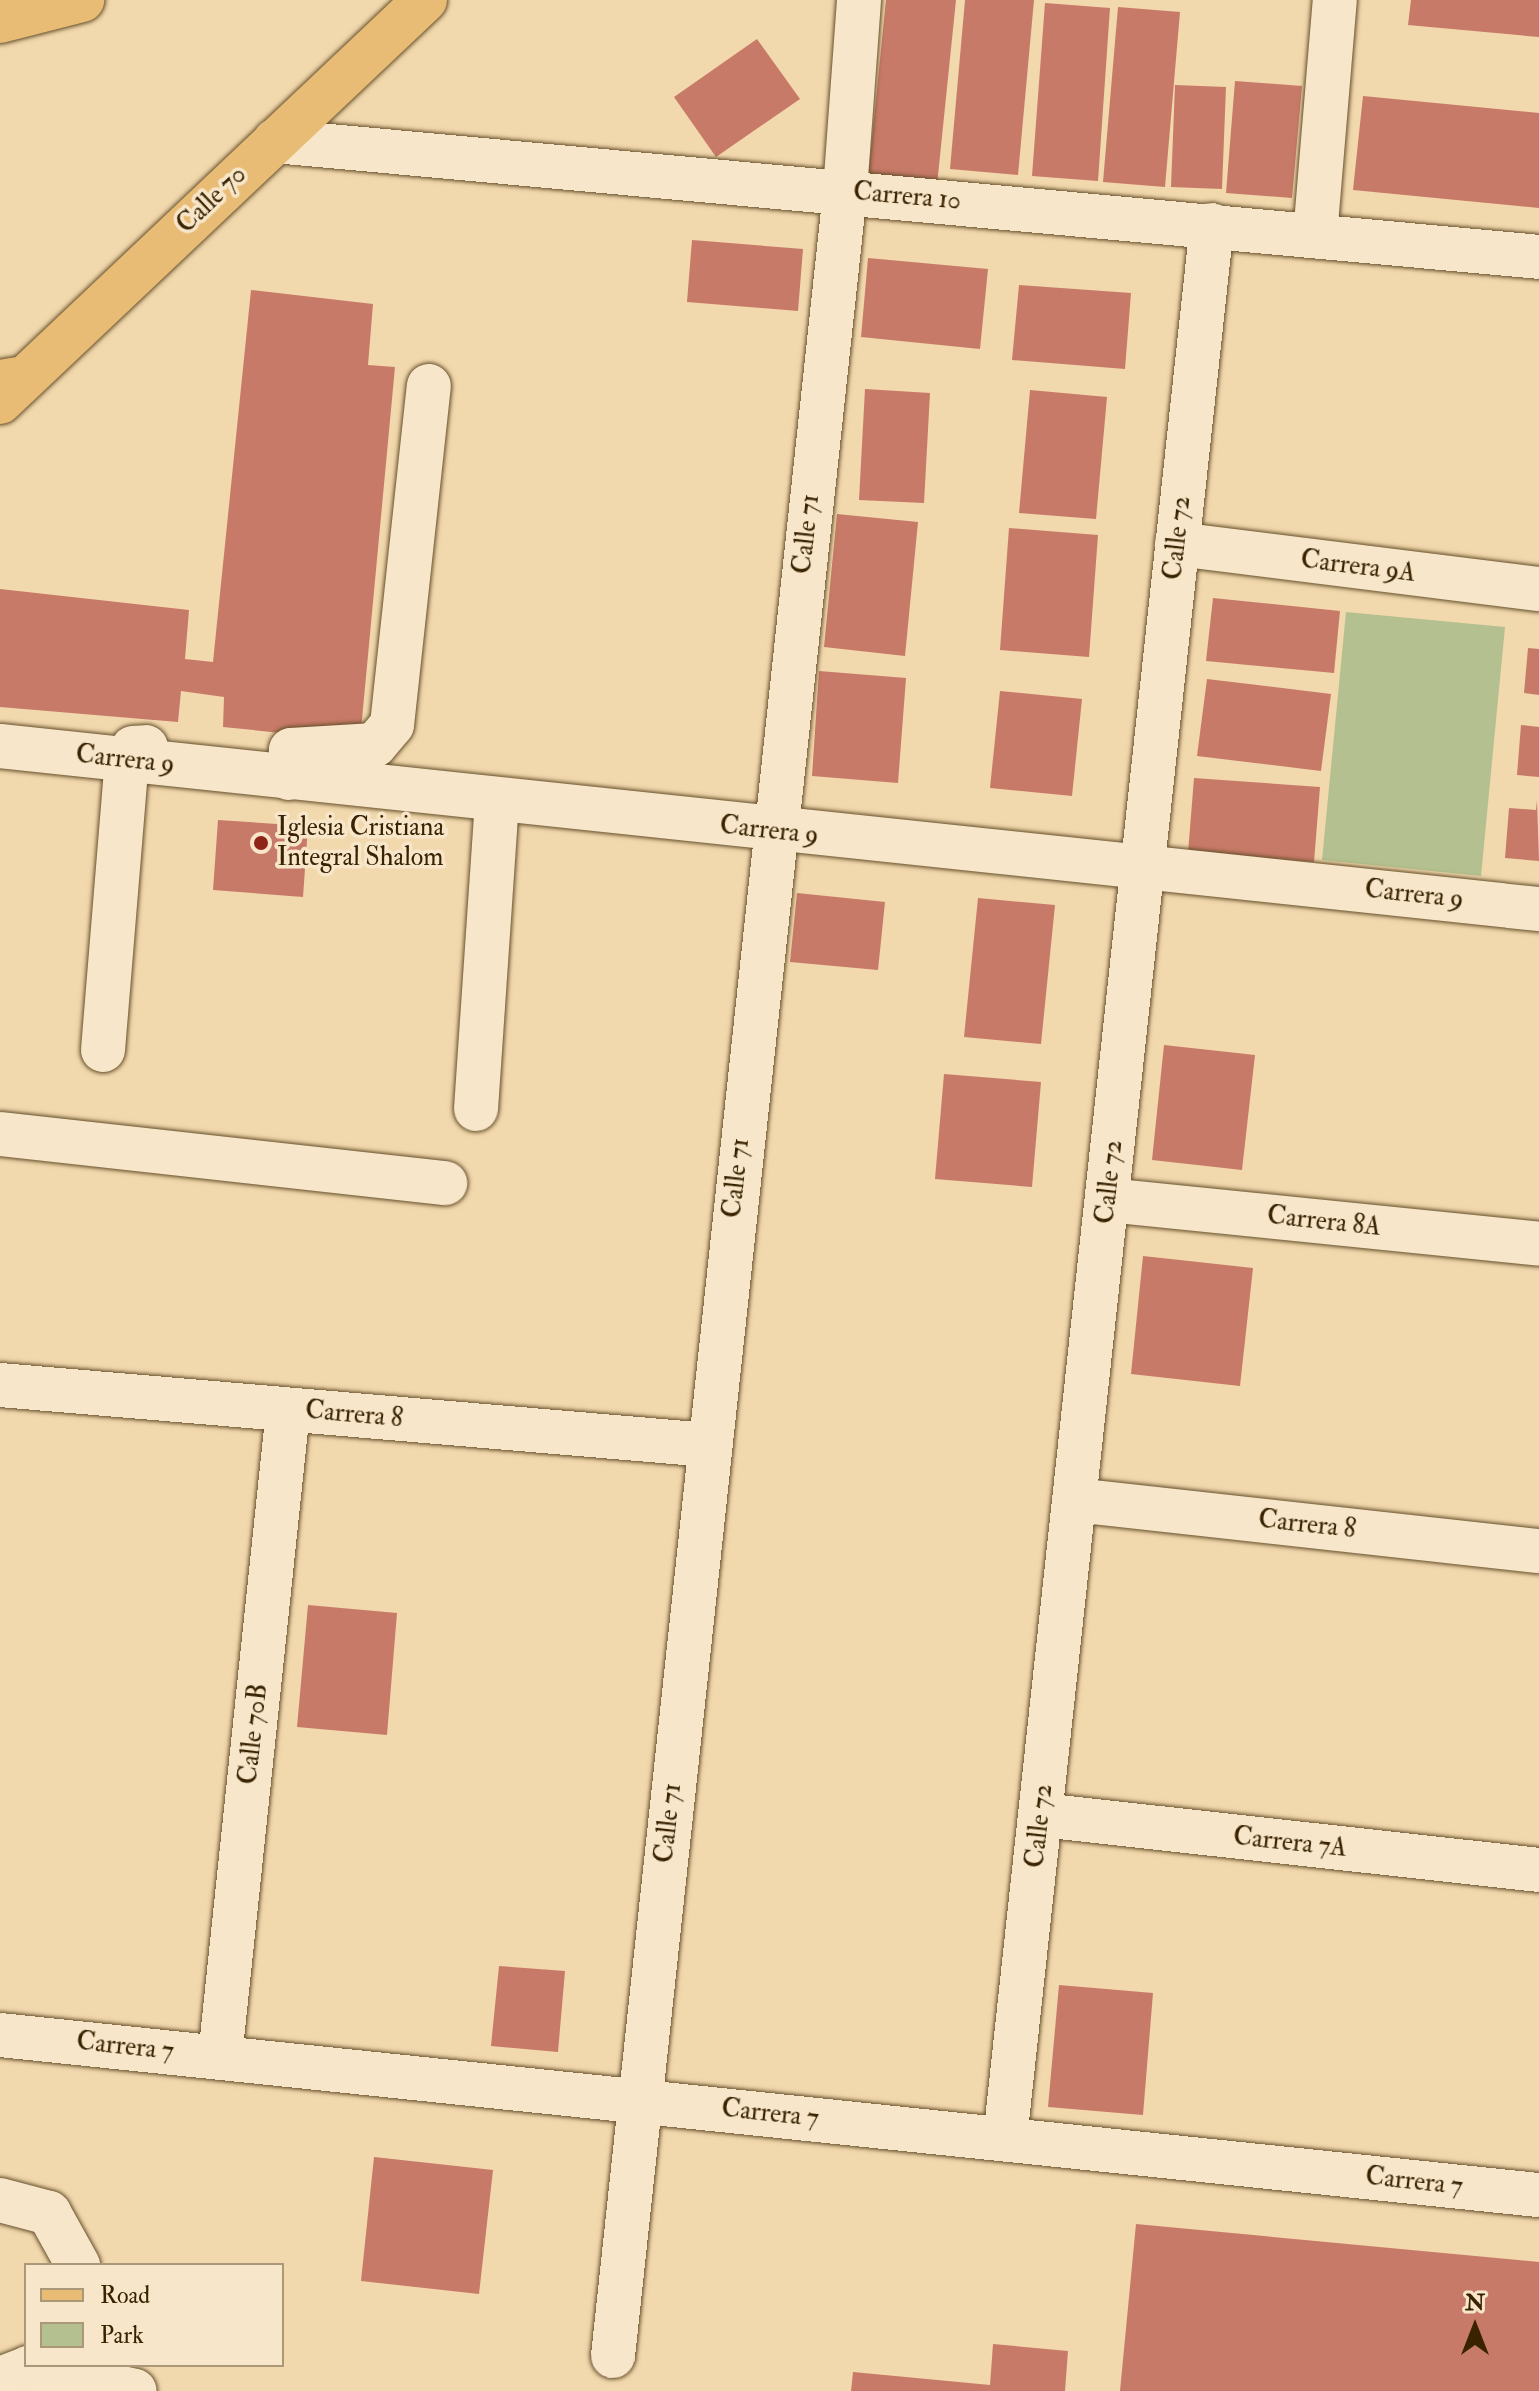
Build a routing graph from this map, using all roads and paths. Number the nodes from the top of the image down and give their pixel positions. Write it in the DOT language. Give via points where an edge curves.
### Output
graph roads {
  1 [pos="82,0"];
  2 [pos="425,0"];
  3 [pos="859,0"];
  4 [pos="1335,0"];
  5 [pos="0,21"];
  6 [pos="275,141"];
  7 [pos="845,191"];
  8 [pos="1212,225"];
  9 [pos="1315,236"];
  10 [pos="1539,257"];
  11 [pos="429,386"];
  12 [pos="8,387"];
  13 [pos="1177,544"];
  14 [pos="1539,589"];
  15 [pos="0,746"];
  16 [pos="291,754"];
  17 [pos="127,760"];
  18 [pos="497,801"];
  19 [pos="773,831"];
  20 [pos="1145,866"];
  21 [pos="1539,909"];
  22 [pos="103,1050"];
  23 [pos="476,1109"];
  24 [pos="0,1134"];
  25 [pos="445,1183"];
  26 [pos="1108,1200"];
  27 [pos="1539,1244"];
  28 [pos="0,1385"];
  29 [pos="288,1410"];
  30 [pos="709,1445"];
  31 [pos="1075,1500"];
  32 [pos="1539,1551"];
  33 [pos="1041,1815"];
  34 [pos="1539,1870"];
  35 [pos="0,2035"];
  36 [pos="220,2057"];
  37 [pos="640,2101"];
  38 [pos="1005,2139"];
  39 [pos="1539,2195"];
  40 [pos="0,2200"];
  41 [pos="77,2263"];
  42 [pos="613,2356"];
  43 [pos="129,2367"];
  44 [pos="0,2381"];
  45 [pos="12,2391"];
  46 [pos="136,2391"];
  1 -- 5 [label="main road"];
  2 -- 6 [label="main road, Calle 70"];
  3 -- 7 [label="street, Calle 71"];
  4 -- 9 [label="street"];
  6 -- 7 [label="street, Carrera 10"];
  6 -- 12 [label="main road, Calle 70"];
  7 -- 8 [label="street, Carrera 10"];
  7 -- 19 [label="street, Calle 71"];
  8 -- 9 [label="street, Carrera 10"];
  8 -- 13 [label="street, Calle 72"];
  9 -- 10 [label="street, Carrera 10"];
  11 -- 16 [label="street" via="392,725 375,745"];
  13 -- 14 [label="street, Carrera 9A"];
  13 -- 20 [label="street, Calle 72"];
  15 -- 17 [label="street, Carrera 9"];
  16 -- 17 [label="street, Carrera 9"];
  16 -- 18 [label="street, Carrera 9"];
  17 -- 22 [label="street"];
  18 -- 19 [label="street, Carrera 9"];
  18 -- 23 [label="street"];
  19 -- 20 [label="street, Carrera 9"];
  19 -- 30 [label="street, Calle 71"];
  20 -- 21 [label="street, Carrera 9"];
  20 -- 26 [label="street, Calle 72"];
  24 -- 25 [label="street"];
  26 -- 27 [label="street, Carrera 8A"];
  26 -- 31 [label="street, Calle 72"];
  28 -- 29 [label="street, Carrera 8"];
  29 -- 30 [label="street, Carrera 8"];
  29 -- 36 [label="street, Calle 70B"];
  30 -- 37 [label="street, Calle 71"];
  31 -- 32 [label="street, Carrera 8"];
  31 -- 33 [label="street, Calle 72"];
  33 -- 34 [label="street, Carrera 7A"];
  33 -- 38 [label="street, Calle 72"];
  35 -- 36 [label="street, Carrera 7"];
  36 -- 37 [label="street, Carrera 7"];
  37 -- 38 [label="street, Carrera 7"];
  37 -- 42 [label="street, Calle 71"];
  38 -- 39 [label="street, Carrera 7"];
  40 -- 41 [label="street" via="49,2213"];
  43 -- 46 [label="street"];
  44 -- 45 [label="street"];
  44 -- 46 [label="street" via="28,2368"];
}
